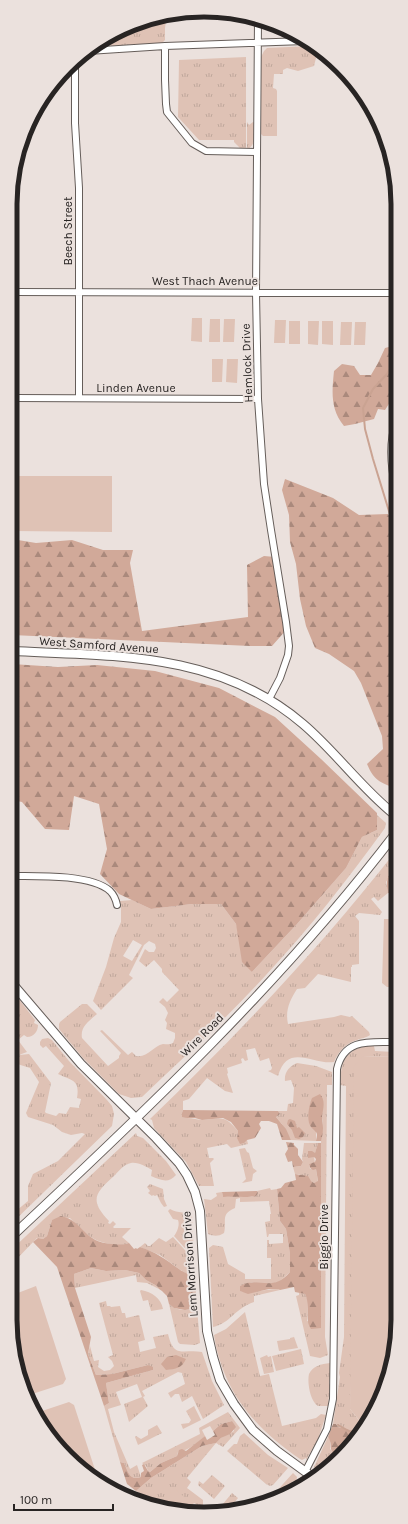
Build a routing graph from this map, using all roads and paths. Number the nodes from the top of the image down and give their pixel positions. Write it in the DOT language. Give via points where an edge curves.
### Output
graph roads {
  1 [pos="258,25"];
  2 [pos="295,41"];
  3 [pos="258,43"];
  4 [pos="165,46"];
  5 [pos="98,50"];
  6 [pos="75,69"];
  7 [pos="256,152"];
  8 [pos="17,292"];
  9 [pos="79,292"];
  10 [pos="256,293"];
  11 [pos="391,293"];
  12 [pos="17,398"];
  13 [pos="79,398"];
  14 [pos="258,399"];
  15 [pos="17,651"];
  16 [pos="269,699"];
  17 [pos="391,811"];
  18 [pos="391,839"];
  19 [pos="17,876"];
  20 [pos="117,905"];
  21 [pos="17,989"];
  22 [pos="391,1042"];
  23 [pos="135,1118"];
  24 [pos="17,1231"];
  25 [pos="305,1472"];
  26 [pos="309,1474"];
  1 -- 3 [label="street, Hemlock Drive"];
  2 -- 3 [label="street"];
  3 -- 4 [label="street"];
  3 -- 7 [label="street, Hemlock Drive"];
  4 -- 5 [label="street"];
  4 -- 7 [label="street" via="167,112 192,143 206,151"];
  6 -- 9 [label="street, Beech Street"];
  7 -- 10 [label="street, Hemlock Drive"];
  8 -- 9 [label="street, West Thach Avenue"];
  9 -- 10 [label="street, West Thach Avenue"];
  9 -- 13 [label="street, Beech Street"];
  10 -- 11 [label="street, West Thach Avenue"];
  10 -- 14 [label="street, Hemlock Drive"];
  12 -- 13 [label="street, Linden Avenue"];
  13 -- 14 [label="street, Linden Avenue"];
  14 -- 16 [label="street, Hemlock Drive" via="264,484 289,646 280,678"];
  15 -- 16 [label="street, West Samford Avenue" via="129,657 167,662 205,671"];
  16 -- 17 [label="street, West Samford Avenue" via="303,724"];
  18 -- 23 [label="street, Wire Road" via="340,904 275,978"];
  19 -- 20 [label="street" via="64,877 88,881 110,892"];
  21 -- 23 [label="street, Lem Morrison Drive" via="80,1064"];
  22 -- 25 [label="street, Biggio Drive" via="366,1042 355,1045 344,1053 337,1069 333,1399 327,1428"];
  23 -- 24 [label="street, Wire Road"];
  23 -- 25 [label="street, Lem Morrison Drive" via="179,1163 197,1198 207,1331 220,1380 253,1430"];
  25 -- 26 [label="street, Lem Morrison Drive"];
}
